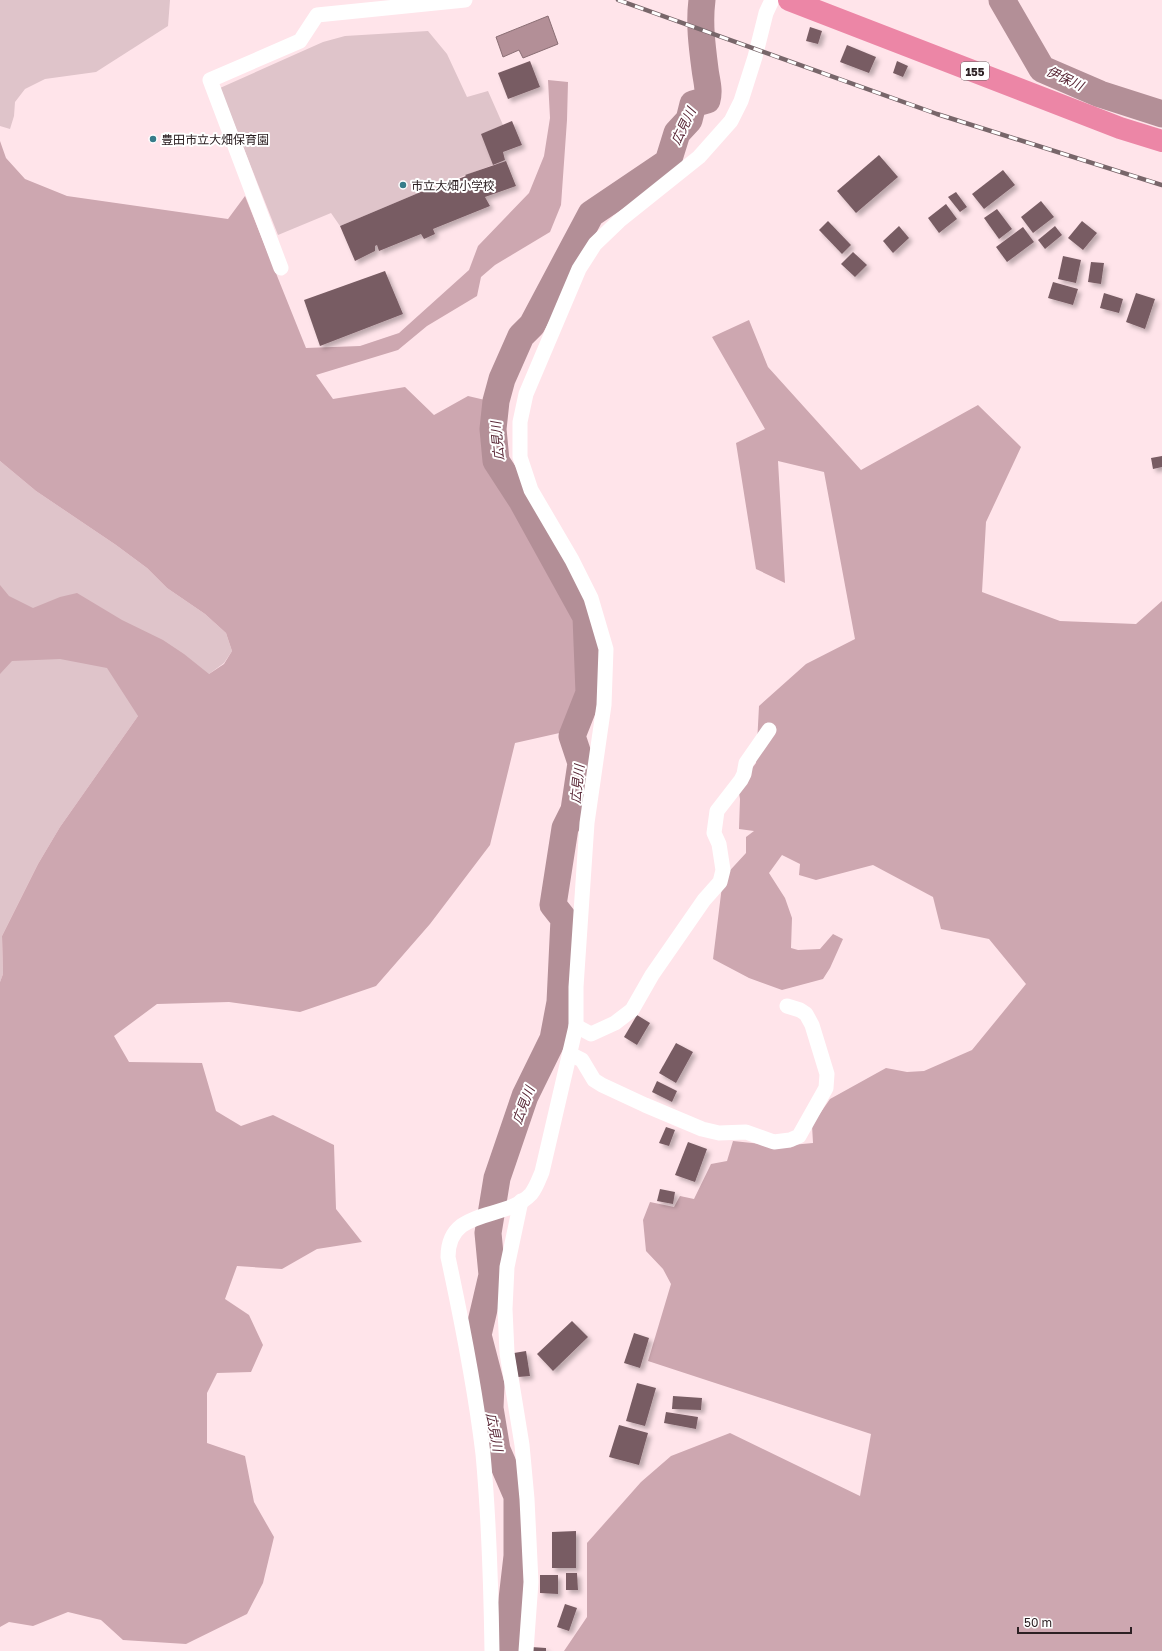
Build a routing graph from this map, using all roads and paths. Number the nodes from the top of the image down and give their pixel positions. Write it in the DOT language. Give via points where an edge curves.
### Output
graph roads {
  1 [pos="465,0"];
  2 [pos="772,0"];
  3 [pos="788,0"];
  4 [pos="1162,141"];
  5 [pos="281,268"];
  6 [pos="769,730"];
  7 [pos="787,1006"];
  8 [pos="576,1026"];
  9 [pos="570,1054"];
  10 [pos="518,1204"];
  11 [pos="492,1651"];
  12 [pos="526,1651"];
  1 -- 5 [label="street" via="317,15 300,41 210,80"];
  2 -- 8 [label="street" via="741,101 731,121 700,157 595,244 579,269 526,394 520,422 520,457 531,490 591,598 606,649 604,705 587,823 576,986"];
  3 -- 4 [label="highway, 155" via="1120,128"];
  6 -- 8 [label="street" via="746,763 741,780 717,811 714,833 724,870 720,882 704,900 661,962 632,1010 615,1023 592,1034"];
  7 -- 9 [label="street" via="806,1014 812,1025 827,1074 826,1088 799,1136 790,1140 774,1142 746,1132 719,1133 702,1129 602,1085 594,1080 582,1060"];
  8 -- 9 [label="street"];
  9 -- 10 [label="street" via="542,1172 531,1194"];
  10 -- 11 [label="street" via="462,1225 455,1231 448,1247 467,1346 482,1453 490,1556"];
  10 -- 12 [label="street" via="507,1267 505,1309 507,1353 521,1438 528,1506 531,1582"];
}
